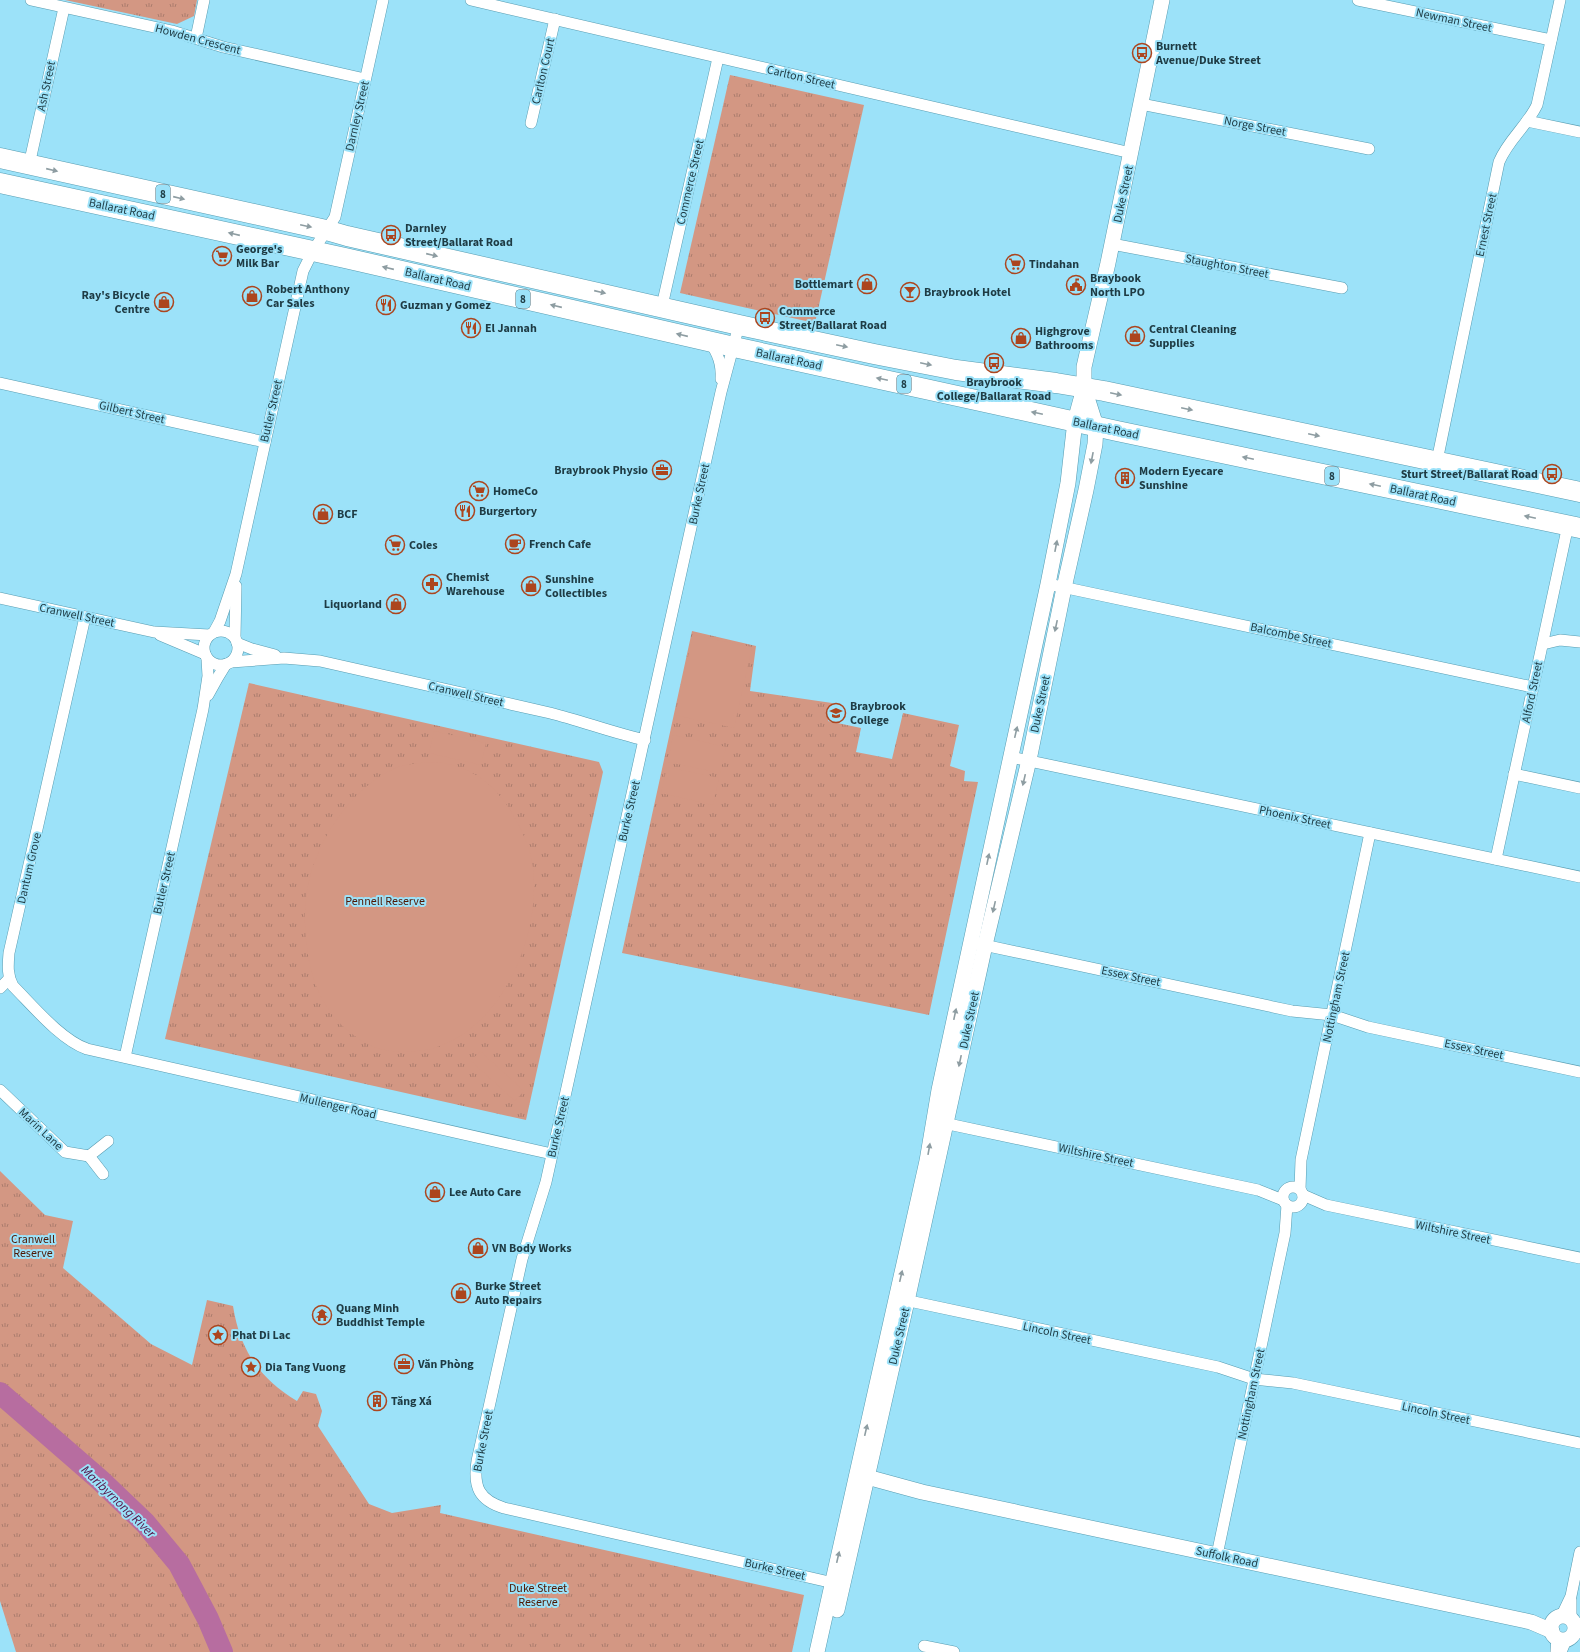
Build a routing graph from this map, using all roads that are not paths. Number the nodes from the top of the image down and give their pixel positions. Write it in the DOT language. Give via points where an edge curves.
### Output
graph roads {
  1 [pos="31,0"];
  2 [pos="204,0"];
  3 [pos="383,0"];
  4 [pos="471,0"];
  5 [pos="1162,0"];
  6 [pos="1358,0"];
  7 [pos="1560,0"];
  8 [pos="64,8"];
  9 [pos="555,19"];
  10 [pos="196,38"];
  11 [pos="1551,40"];
  12 [pos="718,58"];
  13 [pos="365,79"];
  14 [pos="1141,104"];
  15 [pos="1528,121"];
  16 [pos="531,123"];
  17 [pos="1580,132"];
  18 [pos="1369,149"];
  19 [pos="1131,153"];
  20 [pos="0,158"];
  21 [pos="29,165"];
  22 [pos="0,183"];
  23 [pos="326,230"];
  24 [pos="1112,244"];
  25 [pos="313,251"];
  26 [pos="1342,288"];
  27 [pos="662,306"];
  28 [pos="739,325"];
  29 [pos="710,342"];
  30 [pos="734,347"];
  31 [pos="0,383"];
  32 [pos="1084,388"];
  33 [pos="721,392"];
  34 [pos="1075,421"];
  35 [pos="1096,426"];
  36 [pos="265,442"];
  37 [pos="1437,461"];
  38 [pos="1580,492"];
  39 [pos="1574,526"];
  40 [pos="236,574"];
  41 [pos="1048,584"];
  42 [pos="1064,588"];
  43 [pos="0,598"];
  44 [pos="85,617"];
  45 [pos="154,632"];
  46 [pos="212,633"];
  47 [pos="236,640"];
  48 [pos="1580,642"];
  49 [pos="1543,644"];
  50 [pos="206,657"];
  51 [pos="284,658"];
  52 [pos="229,663"];
  53 [pos="1533,686"];
  54 [pos="203,709"];
  55 [pos="645,740"];
  56 [pos="1011,757"];
  57 [pos="1029,760"];
  58 [pos="1514,774"];
  59 [pos="1580,788"];
  60 [pos="1370,833"];
  61 [pos="1496,859"];
  62 [pos="1580,877"];
  63 [pos="970,942"];
  64 [pos="985,945"];
  65 [pos="9,979"];
  66 [pos="0,988"];
  67 [pos="1331,1019"];
  68 [pos="125,1057"];
  69 [pos="1580,1072"];
  70 [pos="0,1090"];
  71 [pos="941,1122"];
  72 [pos="108,1141"];
  73 [pos="552,1154"];
  74 [pos="89,1156"];
  75 [pos="102,1174"];
  76 [pos="1293,1198"];
  77 [pos="1580,1258"];
  78 [pos="902,1300"];
  79 [pos="1255,1374"];
  80 [pos="1580,1443"];
  81 [pos="862,1480"];
  82 [pos="1580,1552"];
  83 [pos="1217,1555"];
  84 [pos="837,1583"];
  85 [pos="1565,1633"];
  86 [pos="924,1646"];
  87 [pos="817,1652"];
  88 [pos="828,1652"];
  89 [pos="954,1652"];
  1 -- 8 [label="street, Howden Crescent"];
  2 -- 10 [label="street"];
  3 -- 13 [label="street, Darnley Street"];
  4 -- 9 [label="street, Carlton Street"];
  5 -- 14 [label="street, Duke Street"];
  6 -- 11 [label="street, Newman Street"];
  7 -- 11 [label="street, Ernest Street"];
  8 -- 10 [label="street, Howden Crescent"];
  8 -- 21 [label="street, Ash Street"];
  9 -- 12 [label="street, Carlton Street"];
  9 -- 16 [label="street, Carlton Court"];
  10 -- 13 [label="street, Howden Crescent" via="223,47"];
  11 -- 15 [label="street, Ernest Street" via="1537,106"];
  12 -- 19 [label="street, Carlton Street"];
  12 -- 27 [label="street, Commerce Street"];
  13 -- 23 [label="street, Darnley Street" via="335,217"];
  14 -- 18 [label="street, Norge Street"];
  14 -- 19 [label="street, Duke Street"];
  15 -- 17 [label="street"];
  15 -- 37 [label="street, Ernest Street" via="1508,144 1499,162"];
  19 -- 24 [label="street, Duke Street"];
  20 -- 21 [label="highway, Ballarat Road / 8"];
  21 -- 23 [label="highway, Ballarat Road / 8, one-way"];
  25 -- 22 [label="highway, Ballarat Road / 8, one-way"];
  23 -- 25 [label="street, Darnley Street"];
  23 -- 27 [label="highway, Ballarat Road / 8, one-way"];
  24 -- 26 [label="street, Staughton Street"];
  24 -- 32 [label="street, Duke Street" via="1084,367"];
  29 -- 25 [label="highway, Ballarat Road / 8, one-way"];
  25 -- 36 [label="street, Butler Street" via="303,271"];
  27 -- 28 [label="highway, Ballarat Road / 8"];
  28 -- 30 [label="street, Burke Street"];
  28 -- 32 [label="highway, Ballarat Road / 8, one-way" via="956,370"];
  29 -- 30 [label="highway, Ballarat Road / 8"];
  29 -- 33 [label="street, Burke Street" via="719,356"];
  30 -- 33 [label="street, Burke Street"];
  34 -- 30 [label="highway, Ballarat Road / 8, one-way"];
  31 -- 36 [label="street, Gilbert Street"];
  32 -- 34 [label="street, Duke Street"];
  32 -- 35 [label="street, Duke Street"];
  32 -- 37 [label="highway, Ballarat Road / 8, one-way"];
  33 -- 55 [label="street, Burke Street"];
  34 -- 35 [label="highway, Ballarat Road / 8"];
  41 -- 34 [label="street, Duke Street, one-way" via="1068,483"];
  39 -- 35 [label="highway, Ballarat Road / 8, one-way"];
  35 -- 42 [label="street, Duke Street, one-way" via="1086,490"];
  36 -- 40 [label="street, Butler Street"];
  37 -- 38 [label="highway, Ballarat Road / 8"];
  39 -- 49 [label="street, Alford Street"];
  40 -- 46 [label="street, Butler Street" via="220,621"];
  40 -- 47 [label="street, Butler Street"];
  41 -- 42 [label="street, Balcombe Street"];
  56 -- 41 [label="street, Duke Street, one-way"];
  42 -- 53 [label="street, Balcombe Street"];
  42 -- 57 [label="street, Duke Street, one-way"];
  43 -- 44 [label="street, Cranwell Street"];
  44 -- 45 [label="street, Cranwell Street"];
  44 -- 65 [label="street, Dantum Grove" via="9,953"];
  45 -- 46 [label="street, Cranwell Street"];
  45 -- 50 [label="street, Cranwell Street"];
  46 -- 47 [label="street" via="225,631"];
  46 -- 50 [label="street" via="204,644"];
  47 -- 51 [label="street, Cranwell Street" via="264,653"];
  47 -- 52 [label="street" via="237,654"];
  48 -- 49 [label="street" via="1560,640"];
  49 -- 53 [label="street, Alford Street"];
  50 -- 52 [label="street" via="216,665"];
  50 -- 54 [label="street, Butler Street" via="208,676"];
  51 -- 52 [label="street, Cranwell Street"];
  51 -- 55 [label="street, Cranwell Street" via="342,665 562,716"];
  52 -- 54 [label="street, Butler Street" via="210,692"];
  53 -- 58 [label="street, Alford Street"];
  54 -- 68 [label="street, Butler Street"];
  55 -- 73 [label="street, Burke Street"];
  56 -- 57 [label="street, Phoenix Street"];
  63 -- 56 [label="street, Duke Street, one-way"];
  57 -- 60 [label="street, Phoenix Street"];
  57 -- 64 [label="street, Duke Street, one-way"];
  58 -- 59 [label="street"];
  58 -- 61 [label="street, Alford Street"];
  60 -- 61 [label="street, Phoenix Street"];
  60 -- 67 [label="street, Nottingham Street"];
  61 -- 62 [label="street, Phoenix Street"];
  63 -- 64 [label="street, Essex Street"];
  71 -- 63 [label="street, Duke Street, one-way" via="939,1090"];
  64 -- 67 [label="street, Essex Street"];
  64 -- 71 [label="street, Duke Street, one-way"];
  65 -- 66 [label="street"];
  65 -- 68 [label="street" via="67,1039 87,1049"];
  67 -- 69 [label="street, Essex Street"];
  67 -- 76 [label="street, Nottingham Street"];
  68 -- 73 [label="street, Mullenger Road"];
  70 -- 74 [label="street, Marin Lane" via="65,1152"];
  71 -- 76 [label="street, Wiltshire Street"];
  71 -- 78 [label="street, Duke Street"];
  72 -- 74 [label="street"];
  73 -- 84 [label="street, Burke Street" via="522,1259 477,1461 476,1480 481,1493 489,1502 504,1508"];
  74 -- 75 [label="street"];
  76 -- 77 [label="street, Wiltshire Street"];
  76 -- 79 [label="street, Nottingham Street"];
  78 -- 79 [label="street, Lincoln Street"];
  78 -- 81 [label="street, Duke Street"];
  79 -- 80 [label="street, Lincoln Street"];
  79 -- 83 [label="street, Nottingham Street"];
  81 -- 83 [label="street, Suffolk Road"];
  81 -- 84 [label="street, Duke Street"];
  82 -- 85 [label="street"];
  83 -- 85 [label="street, Suffolk Road" via="1531,1622"];
  84 -- 87 [label="street, Duke Street"];
  84 -- 88 [label="street, Duke Street"];
  86 -- 89 [label="street"];
}
